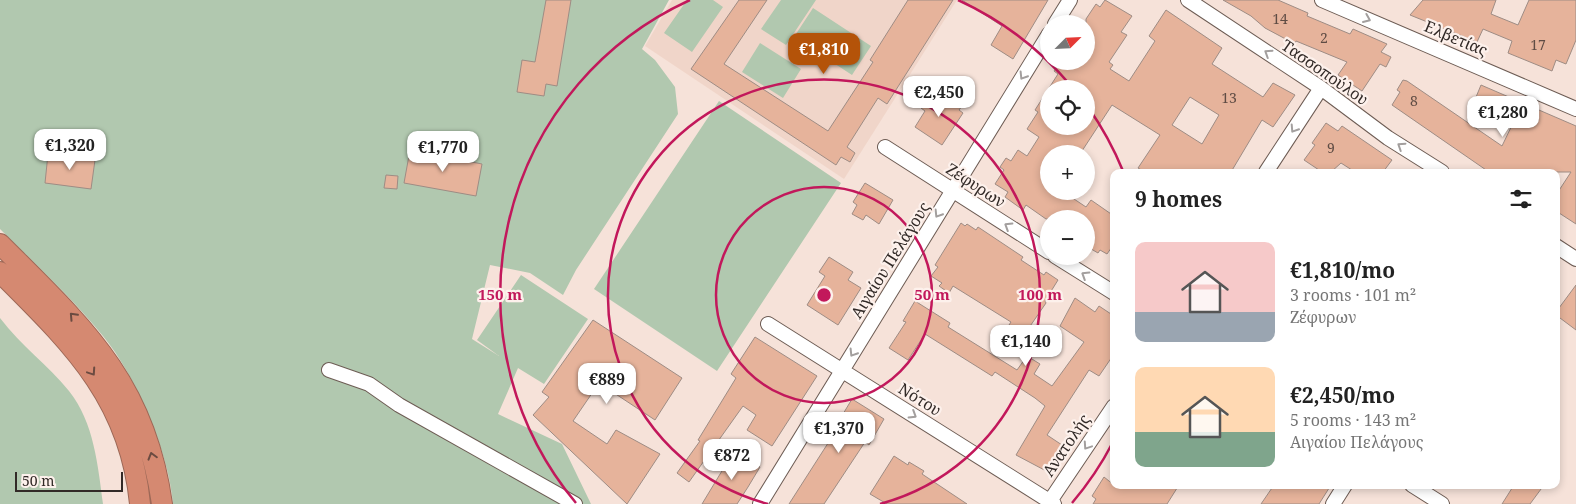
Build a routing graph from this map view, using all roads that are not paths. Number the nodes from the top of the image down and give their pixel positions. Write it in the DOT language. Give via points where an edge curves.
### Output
graph roads {
  1 [pos="1070,0"];
  2 [pos="1188,0"];
  3 [pos="1322,0"];
  4 [pos="1061,15"];
  5 [pos="1040,49"];
  6 [pos="1321,88"];
  7 [pos="1575,104"];
  8 [pos="884,147"];
  9 [pos="1268,169"];
  10 [pos="1437,169"];
  11 [pos="952,191"];
  12 [pos="0,244"];
  13 [pos="1040,246"];
  14 [pos="1560,249"];
  15 [pos="1576,259"];
  16 [pos="1069,265"];
  17 [pos="0,272"];
  18 [pos="1110,290"];
  19 [pos="768,324"];
  20 [pos="329,370"];
  21 [pos="842,371"];
  22 [pos="1110,412"];
  23 [pos="1342,489"];
  24 [pos="1418,489"];
  25 [pos="1051,503"];
  26 [pos="140,504"];
  27 [pos="162,504"];
  28 [pos="575,504"];
  29 [pos="760,504"];
  30 [pos="1333,504"];
  31 [pos="1442,504"];
  1 -- 4 [label="street"];
  6 -- 2 [label="street, Τασσοπούλου, one-way"];
  3 -- 7 [label="street, Ελβετίας, one-way"];
  5 -- 11 [label="street, Αιγαίου Πελάγους, one-way"];
  6 -- 9 [label="street, one-way"];
  10 -- 6 [label="street, Τασσοπούλου, one-way" via="1388,138"];
  8 -- 11 [label="street, Ζέφυρων"];
  13 -- 11 [label="street, Ζέφυρων, one-way"];
  11 -- 21 [label="street, Αιγαίου Πελάγους, one-way"];
  27 -- 12 [label="highway, one-way" via="145,434 114,370 87,332"];
  14 -- 15 [label="street"];
  18 -- 16 [label="street, one-way"];
  17 -- 26 [label="highway, one-way" via="70,343 104,390 129,447"];
  19 -- 21 [label="street, Νότου"];
  20 -- 28 [label="street" via="369,384 398,405"];
  21 -- 25 [label="street, Νότου, one-way"];
  21 -- 29 [label="street, Αιγαίου Πελάγους"];
  22 -- 25 [label="street, Ανατολής, one-way"];
  23 -- 30 [label="street"];
  24 -- 31 [label="street"];
}
